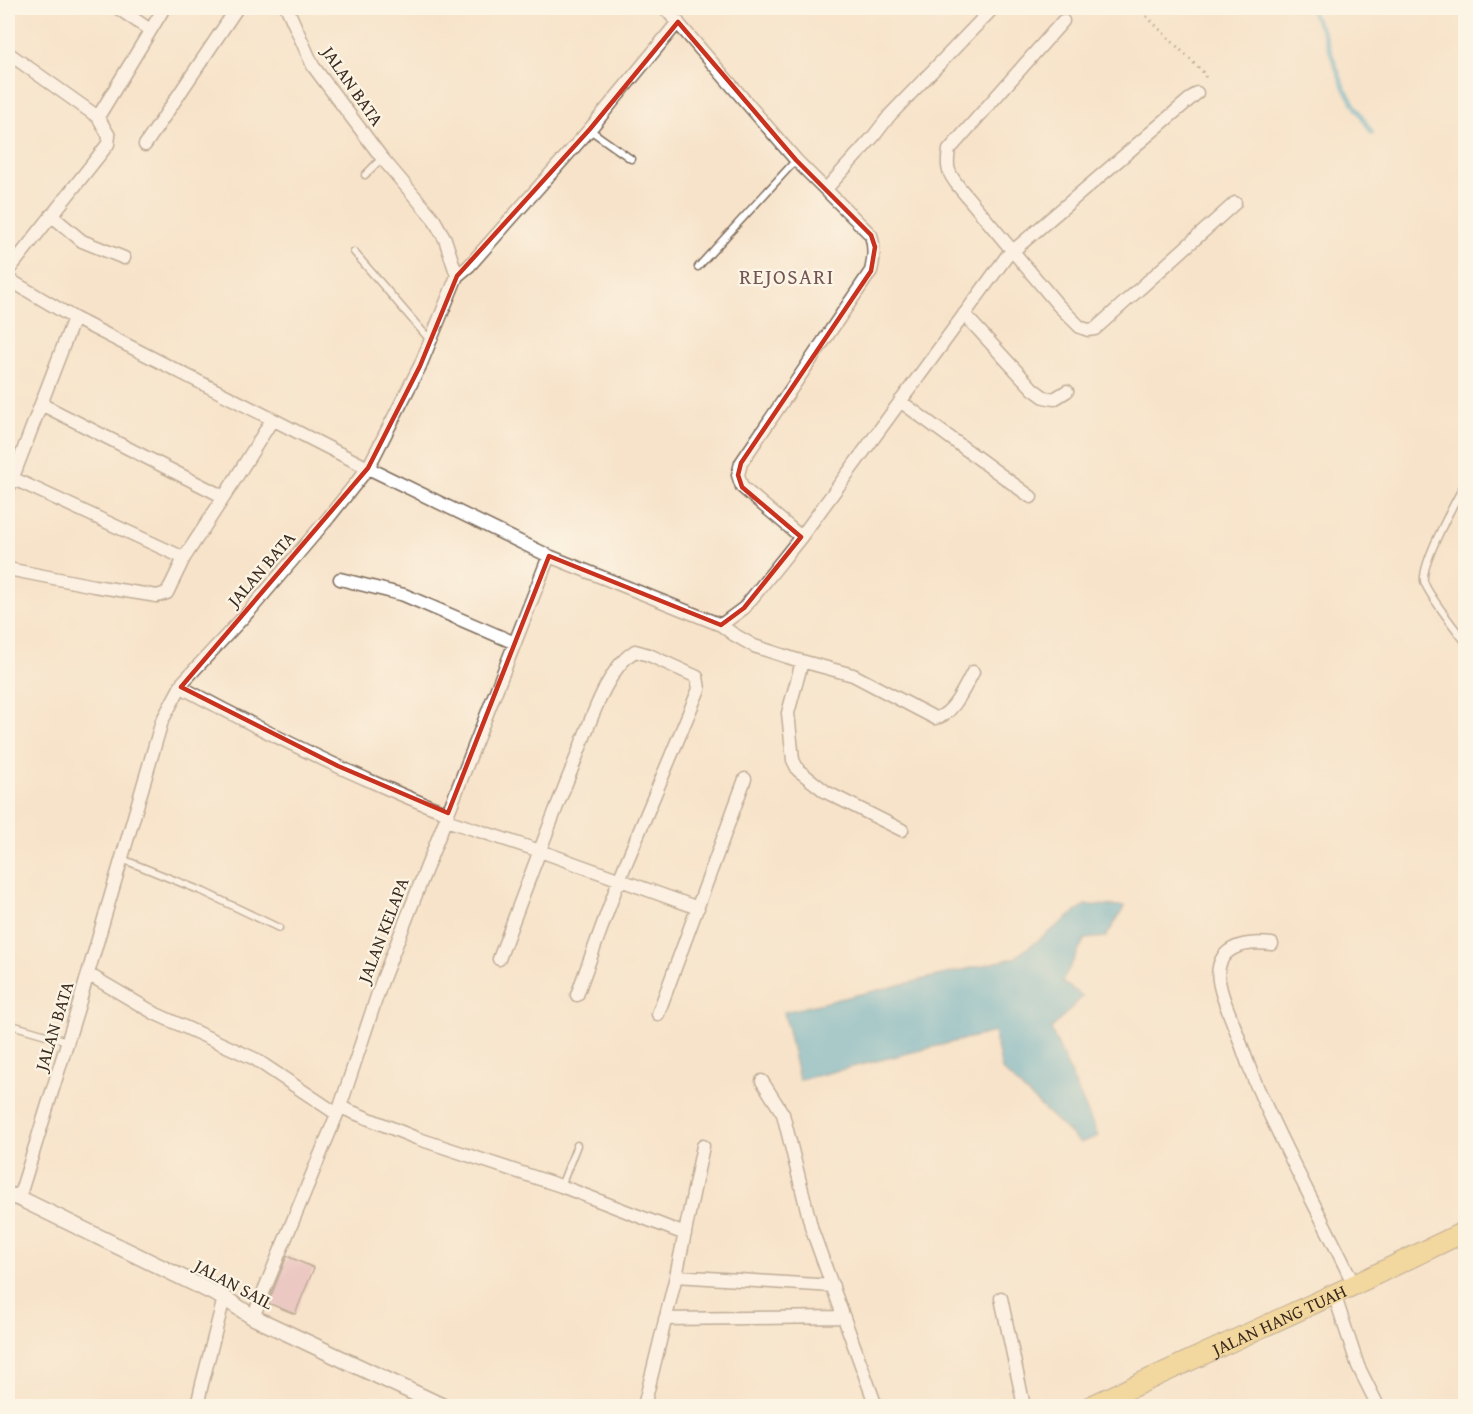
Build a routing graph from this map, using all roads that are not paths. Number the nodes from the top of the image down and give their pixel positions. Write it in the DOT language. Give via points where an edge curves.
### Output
graph roads {
  1 [pos="118,8"];
  2 [pos="164,8"];
  3 [pos="237,8"];
  4 [pos="287,8"];
  5 [pos="665,8"];
  6 [pos="993,8"];
  7 [pos="1063,21"];
  8 [pos="678,22"];
  9 [pos="150,30"];
  10 [pos="8,53"];
  11 [pos="1197,93"];
  12 [pos="98,117"];
  13 [pos="590,129"];
  14 [pos="146,145"];
  15 [pos="382,158"];
  16 [pos="631,159"];
  17 [pos="796,160"];
  18 [pos="365,175"];
  19 [pos="826,189"];
  20 [pos="1235,203"];
  21 [pos="51,215"];
  22 [pos="1013,251"];
  23 [pos="354,252"];
  24 [pos="123,258"];
  25 [pos="698,267"];
  26 [pos="8,271"];
  27 [pos="457,276"];
  28 [pos="8,279"];
  29 [pos="964,314"];
  30 [pos="75,318"];
  31 [pos="431,340"];
  32 [pos="1067,391"];
  33 [pos="900,401"];
  34 [pos="41,404"];
  35 [pos="272,420"];
  36 [pos="368,468"];
  37 [pos="12,478"];
  38 [pos="1466,481"];
  39 [pos="8,490"];
  40 [pos="224,497"];
  41 [pos="1031,497"];
  42 [pos="801,537"];
  43 [pos="549,556"];
  44 [pos="184,558"];
  45 [pos="8,569"];
  46 [pos="340,579"];
  47 [pos="722,625"];
  48 [pos="515,643"];
  49 [pos="1466,643"];
  50 [pos="802,662"];
  51 [pos="974,672"];
  52 [pos="181,687"];
  53 [pos="745,779"];
  54 [pos="447,817"];
  55 [pos="902,830"];
  56 [pos="540,851"];
  57 [pos="122,859"];
  58 [pos="619,880"];
  59 [pos="698,908"];
  60 [pos="279,928"];
  61 [pos="1272,944"];
  62 [pos="499,959"];
  63 [pos="88,974"];
  64 [pos="577,995"];
  65 [pos="658,1014"];
  66 [pos="8,1024"];
  67 [pos="68,1041"];
  68 [pos="762,1081"];
  69 [pos="339,1111"];
  70 [pos="577,1145"];
  71 [pos="703,1146"];
  72 [pos="561,1186"];
  73 [pos="13,1197"];
  74 [pos="1466,1231"];
  75 [pos="685,1234"];
  76 [pos="676,1276"];
  77 [pos="1354,1285"];
  78 [pos="833,1286"];
  79 [pos="1334,1294"];
  80 [pos="224,1298"];
  81 [pos="1000,1298"];
  82 [pos="253,1317"];
  83 [pos="844,1317"];
  84 [pos="665,1319"];
  85 [pos="197,1407"];
  86 [pos="442,1407"];
  87 [pos="644,1407"];
  88 [pos="876,1407"];
  89 [pos="1024,1407"];
  90 [pos="1091,1407"];
  91 [pos="1378,1407"];
  1 -- 9 [label="street"];
  2 -- 9 [label="street"];
  3 -- 14 [label="street"];
  4 -- 15 [label="street, JALAN BATA" via="313,66"];
  5 -- 8 [label="street"];
  6 -- 19 [label="street" via="890,115"];
  7 -- 22 [label="street" via="949,150 950,176"];
  8 -- 13 [label="street"];
  8 -- 17 [label="street"];
  9 -- 12 [label="street"];
  10 -- 12 [label="street"];
  11 -- 22 [label="street"];
  12 -- 21 [label="street" via="109,136 108,144"];
  13 -- 16 [label="lane"];
  13 -- 27 [label="street"];
  15 -- 18 [label="lane"];
  15 -- 27 [label="street, JALAN BATA" via="433,218 445,239"];
  17 -- 19 [label="street"];
  17 -- 25 [label="lane"];
  19 -- 42 [label="street" via="871,235 875,247 871,271 741,463 738,475 742,487"];
  20 -- 22 [label="street" via="1095,329 1080,327"];
  21 -- 24 [label="street" via="82,241"];
  21 -- 26 [label="street"];
  22 -- 29 [label="street"];
  23 -- 31 [label="lane"];
  27 -- 31 [label="street, JALAN BATA"];
  28 -- 30 [label="street"];
  29 -- 32 [label="street" via="1033,389 1054,399"];
  29 -- 33 [label="street"];
  30 -- 34 [label="street"];
  30 -- 35 [label="street"];
  31 -- 36 [label="street, JALAN BATA"];
  33 -- 41 [label="street"];
  33 -- 42 [label="street"];
  34 -- 37 [label="street"];
  34 -- 40 [label="street"];
  35 -- 36 [label="street"];
  35 -- 40 [label="street"];
  36 -- 43 [label="street"];
  36 -- 52 [label="street, JALAN BATA"];
  37 -- 39 [label="street"];
  37 -- 44 [label="street"];
  38 -- 49 [label="lane" via="1425,568 1424,582"];
  40 -- 44 [label="street"];
  42 -- 47 [label="street" via="744,608"];
  43 -- 47 [label="street"];
  43 -- 48 [label="street, JALAN KELAPA"];
  44 -- 45 [label="street" via="166,594 157,596"];
  46 -- 48 [label="street" via="404,595"];
  47 -- 50 [label="street" via="754,646"];
  48 -- 54 [label="street, JALAN KELAPA"];
  50 -- 51 [label="street" via="854,675 935,718 942,717 955,703"];
  50 -- 55 [label="street" via="788,713 793,760 798,770 826,792"];
  52 -- 54 [label="street" via="260,729"];
  52 -- 57 [label="street, JALAN BATA" via="162,722"];
  53 -- 59 [label="street"];
  54 -- 56 [label="street"];
  54 -- 69 [label="street, JALAN KELAPA" via="382,981"];
  56 -- 58 [label="street"];
  56 -- 58 [label="street" via="605,687 625,658 635,651 649,655 697,677 699,689"];
  56 -- 62 [label="street"];
  57 -- 60 [label="lane"];
  57 -- 63 [label="street, JALAN BATA"];
  58 -- 59 [label="street"];
  58 -- 64 [label="street"];
  59 -- 65 [label="street"];
  61 -- 77 [label="street" via="1257,942 1231,949 1220,964 1218,975 1255,1082"];
  63 -- 67 [label="street, JALAN BATA"];
  63 -- 69 [label="street" via="156,1014 255,1059"];
  66 -- 67 [label="lane"];
  67 -- 73 [label="street, JALAN BATA"];
  68 -- 78 [label="street" via="783,1114 812,1230"];
  69 -- 72 [label="street"];
  69 -- 82 [label="street, JALAN KELAPA"];
  70 -- 72 [label="lane"];
  71 -- 75 [label="street"];
  72 -- 75 [label="street"];
  73 -- 80 [label="street, JALAN SAIL"];
  74 -- 77 [label="main road, JALAN HANG TUAH"];
  75 -- 76 [label="street"];
  76 -- 78 [label="street"];
  76 -- 84 [label="street"];
  77 -- 79 [label="main road, JALAN HANG TUAH"];
  78 -- 83 [label="street"];
  79 -- 90 [label="main road, JALAN HANG TUAH"];
  79 -- 91 [label="street" via="1358,1366"];
  80 -- 82 [label="street, JALAN SAIL"];
  80 -- 85 [label="street"];
  81 -- 89 [label="street"];
  82 -- 86 [label="street, JALAN SAIL"];
  83 -- 84 [label="street"];
  83 -- 88 [label="street"];
  84 -- 87 [label="street"];
}
